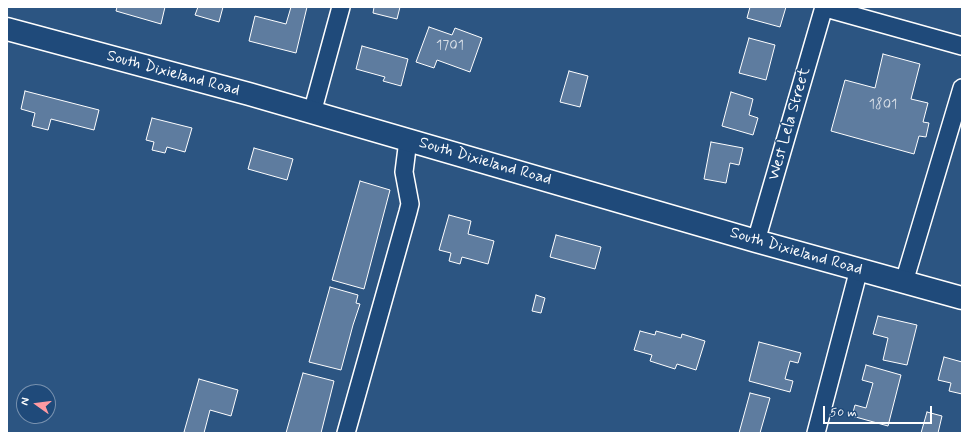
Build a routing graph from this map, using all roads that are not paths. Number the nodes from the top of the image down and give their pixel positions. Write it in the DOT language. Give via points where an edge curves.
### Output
graph roads {
  1 [pos="341,7"];
  2 [pos="825,7"];
  3 [pos="7,29"];
  4 [pos="962,46"];
  5 [pos="962,88"];
  6 [pos="312,113"];
  7 [pos="408,140"];
  8 [pos="756,241"];
  9 [pos="859,269"];
  10 [pos="904,282"];
  11 [pos="962,298"];
  12 [pos="346,433"];
  13 [pos="816,433"];
  1 -- 6 [label="street"];
  2 -- 4 [label="street"];
  2 -- 8 [label="street, West Lela Street"];
  3 -- 6 [label="main road, South Dixieland Road"];
  5 -- 10 [label="street"];
  6 -- 7 [label="main road, South Dixieland Road"];
  7 -- 8 [label="main road, South Dixieland Road"];
  7 -- 12 [label="street" via="404,172 410,204"];
  8 -- 9 [label="main road, South Dixieland Road"];
  9 -- 10 [label="main road, South Dixieland Road"];
  9 -- 13 [label="street"];
  10 -- 11 [label="main road, South Dixieland Road"];
}
